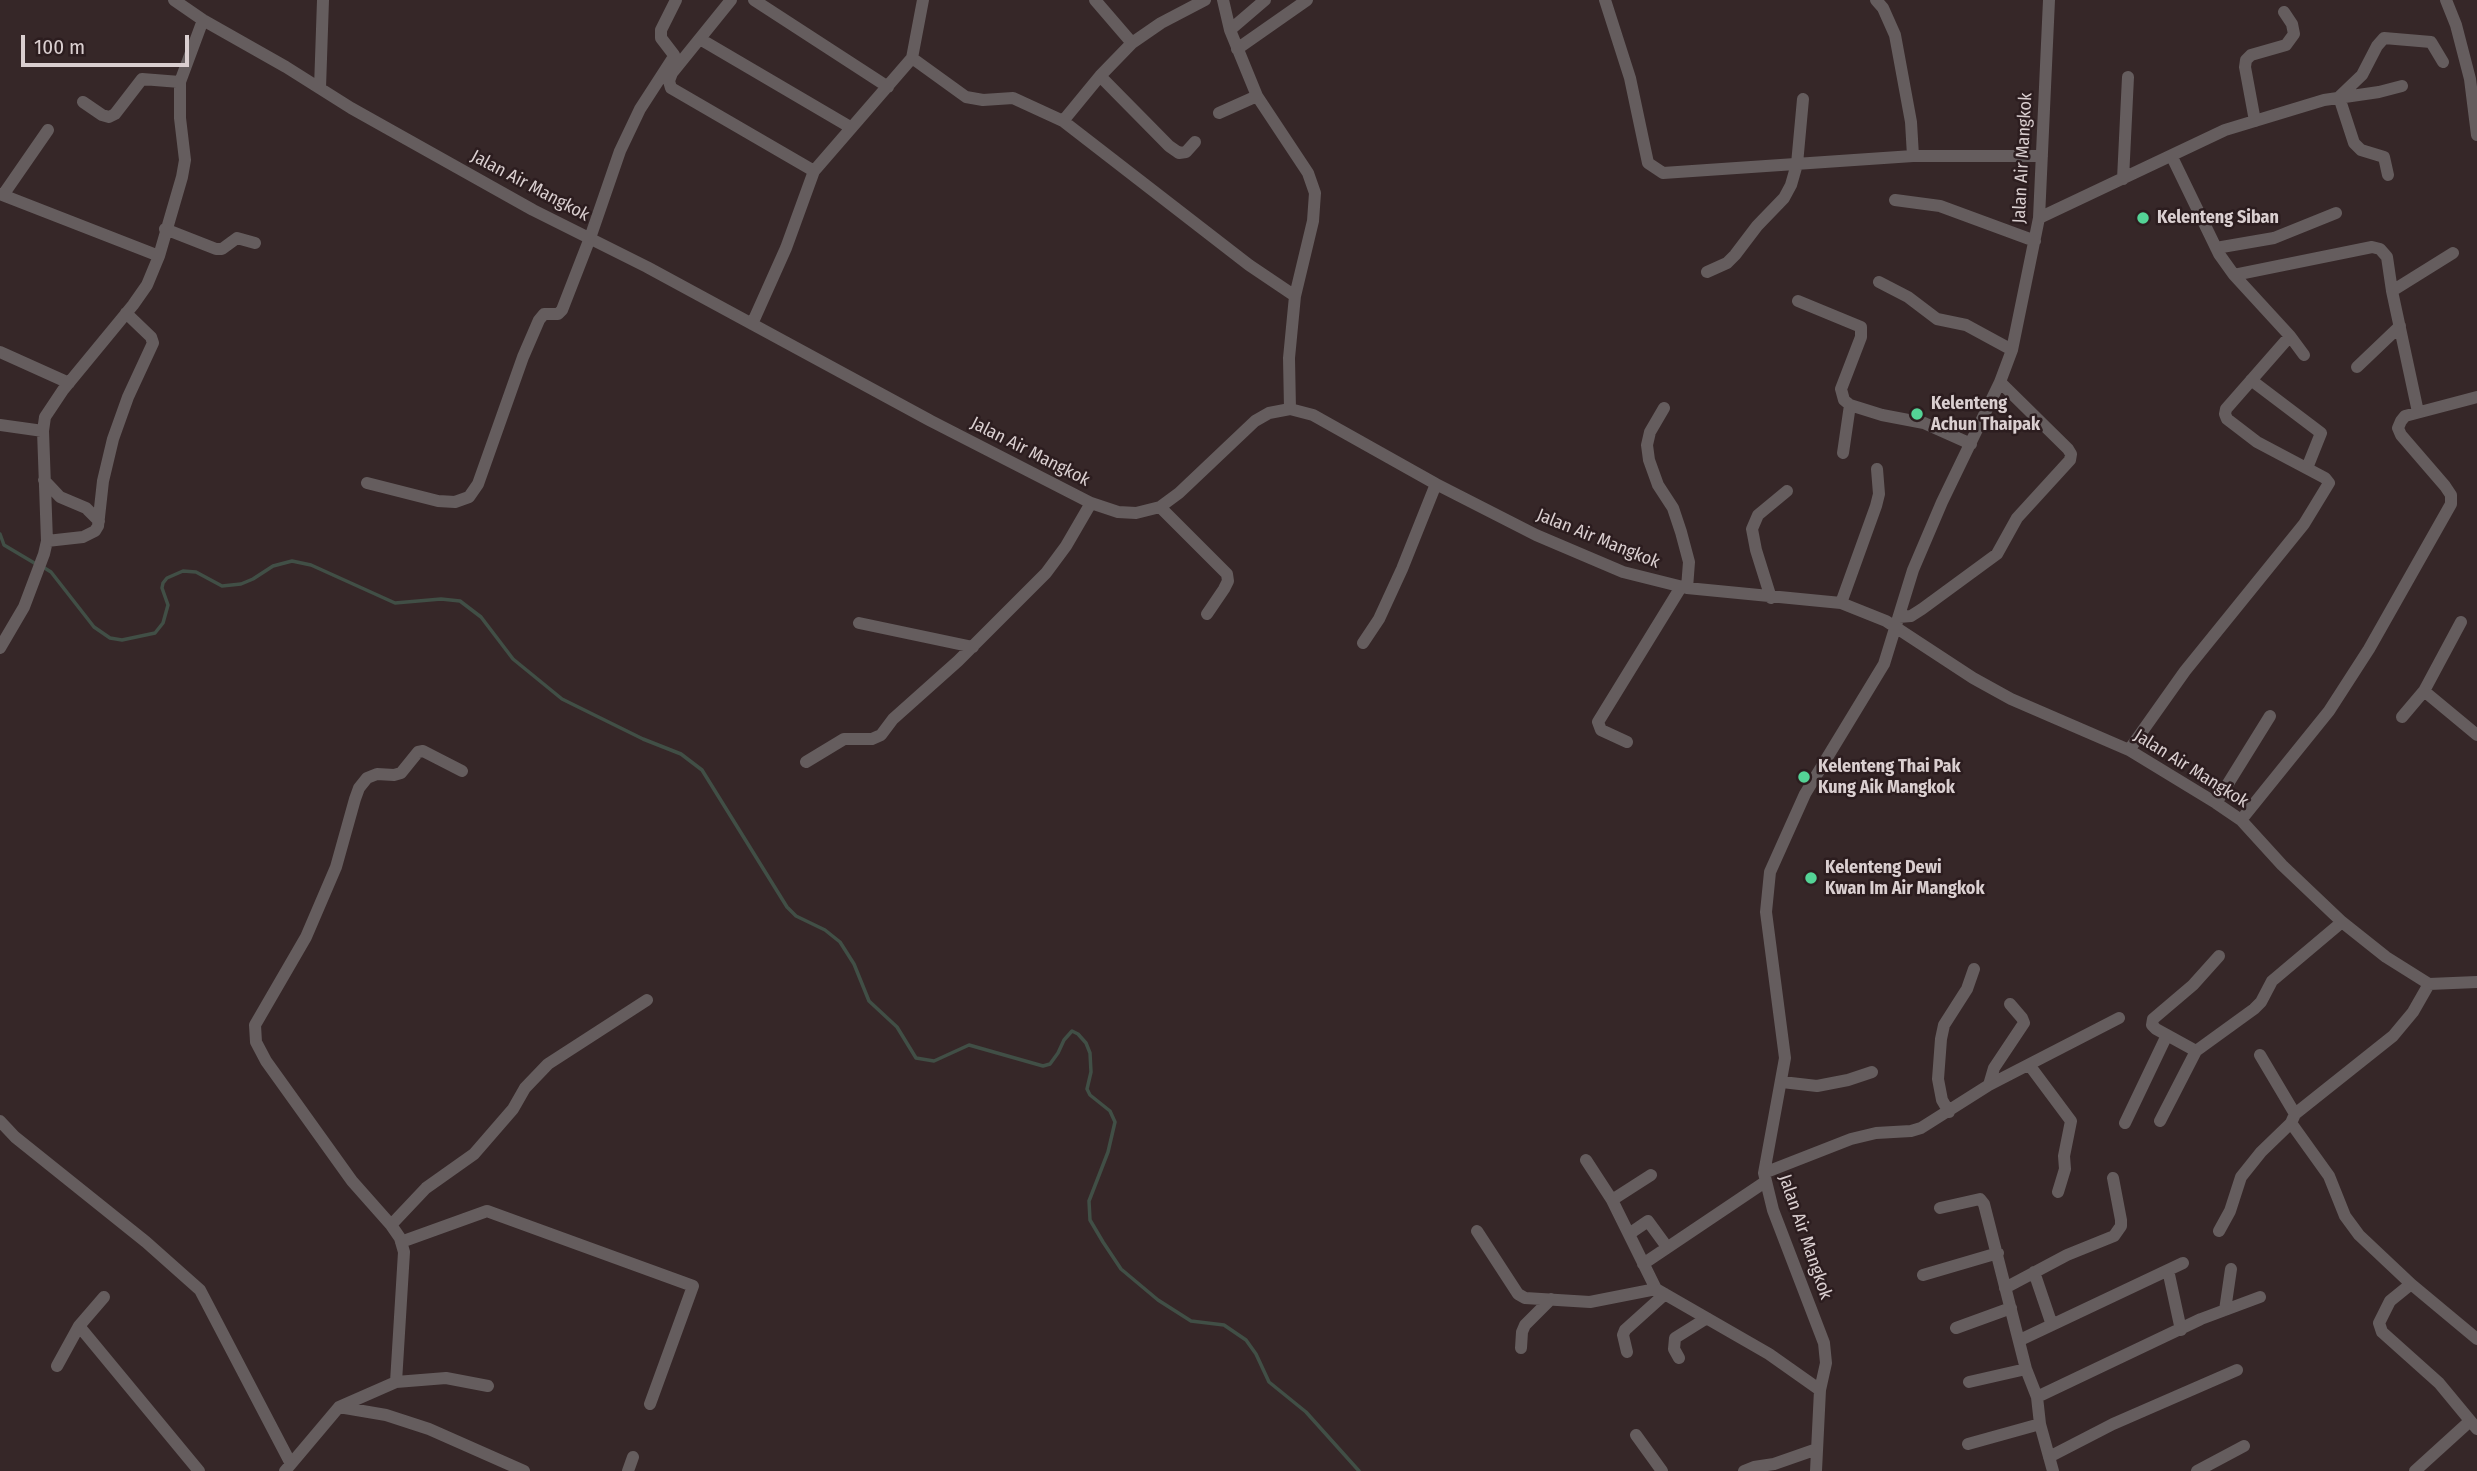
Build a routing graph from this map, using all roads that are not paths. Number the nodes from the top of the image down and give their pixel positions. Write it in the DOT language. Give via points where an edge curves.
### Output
graph roads {
  1 [pos="174,0"];
  2 [pos="323,0"];
  3 [pos="676,0"];
  4 [pos="731,0"];
  5 [pos="754,0"];
  6 [pos="923,0"];
  7 [pos="1095,0"];
  8 [pos="1205,0"];
  9 [pos="1223,0"];
  10 [pos="1265,0"];
  11 [pos="1307,0"];
  12 [pos="1605,0"];
  13 [pos="1876,0"];
  14 [pos="2049,0"];
  15 [pos="2446,0"];
  16 [pos="2284,12"];
  17 [pos="203,20"];
  18 [pos="1230,30"];
  19 [pos="700,38"];
  20 [pos="1132,43"];
  21 [pos="1237,49"];
  22 [pos="912,58"];
  23 [pos="2443,62"];
  24 [pos="1100,76"];
  25 [pos="2128,77"];
  26 [pos="180,82"];
  27 [pos="2402,86"];
  28 [pos="888,87"];
  29 [pos="320,88"];
  30 [pos="1257,96"];
  31 [pos="2339,97"];
  32 [pos="1803,99"];
  33 [pos="83,102"];
  34 [pos="1219,113"];
  35 [pos="1063,121"];
  36 [pos="2255,121"];
  37 [pos="850,127"];
  38 [pos="48,131"];
  39 [pos="2477,135"];
  40 [pos="1195,142"];
  41 [pos="1913,156"];
  42 [pos="2042,156"];
  43 [pos="2172,157"];
  44 [pos="1797,164"];
  45 [pos="814,171"];
  46 [pos="2388,175"];
  47 [pos="2123,179"];
  48 [pos="1,194"];
  49 [pos="1895,200"];
  50 [pos="2336,214"];
  51 [pos="2039,218"];
  52 [pos="165,229"];
  53 [pos="590,238"];
  54 [pos="2035,241"];
  55 [pos="255,243"];
  56 [pos="2216,248"];
  57 [pos="2453,253"];
  58 [pos="159,256"];
  59 [pos="1707,272"];
  60 [pos="2234,275"];
  61 [pos="1879,282"];
  62 [pos="2392,291"];
  63 [pos="1296,296"];
  64 [pos="1798,300"];
  65 [pos="126,313"];
  66 [pos="752,324"];
  67 [pos="2400,326"];
  68 [pos="2290,337"];
  69 [pos="2012,350"];
  70 [pos="0,352"];
  71 [pos="2304,355"];
  72 [pos="2357,367"];
  73 [pos="2251,380"];
  74 [pos="2000,382"];
  75 [pos="69,383"];
  76 [pos="2477,397"];
  77 [pos="1850,405"];
  78 [pos="1664,408"];
  79 [pos="1290,409"];
  80 [pos="2418,412"];
  81 [pos="0,425"];
  82 [pos="43,430"];
  83 [pos="1971,444"];
  84 [pos="1843,453"];
  85 [pos="2307,468"];
  86 [pos="1877,469"];
  87 [pos="44,480"];
  88 [pos="367,482"];
  89 [pos="1436,484"];
  90 [pos="1787,491"];
  91 [pos="1091,503"];
  92 [pos="1160,508"];
  93 [pos="99,520"];
  94 [pos="45,547"];
  95 [pos="1684,588"];
  96 [pos="1772,598"];
  97 [pos="1841,603"];
  98 [pos="1207,614"];
  99 [pos="1898,622"];
  100 [pos="2461,622"];
  101 [pos="859,623"];
  102 [pos="1363,643"];
  103 [pos="973,647"];
  104 [pos="0,648"];
  105 [pos="2424,691"];
  106 [pos="2270,716"];
  107 [pos="2402,717"];
  108 [pos="2477,735"];
  109 [pos="1627,742"];
  110 [pos="2129,750"];
  111 [pos="806,762"];
  112 [pos="462,771"];
  113 [pos="2216,803"];
  114 [pos="2241,820"];
  115 [pos="2342,922"];
  116 [pos="2219,956"];
  117 [pos="1974,969"];
  118 [pos="2477,982"];
  119 [pos="2429,984"];
  120 [pos="647,1000"];
  121 [pos="2010,1004"];
  122 [pos="2119,1018"];
  123 [pos="2167,1035"];
  124 [pos="2196,1051"];
  125 [pos="2260,1055"];
  126 [pos="2030,1066"];
  127 [pos="1872,1072"];
  128 [pos="1782,1083"];
  129 [pos="1989,1085"];
  130 [pos="1949,1112"];
  131 [pos="2293,1119"];
  132 [pos="2160,1121"];
  133 [pos="0,1122"];
  134 [pos="2125,1123"];
  135 [pos="1587,1160"];
  136 [pos="1651,1175"];
  137 [pos="1765,1177"];
  138 [pos="2113,1178"];
  139 [pos="2058,1192"];
  140 [pos="1612,1200"];
  141 [pos="1940,1208"];
  142 [pos="391,1225"];
  143 [pos="1477,1231"];
  144 [pos="2219,1231"];
  145 [pos="1629,1234"];
  146 [pos="401,1242"];
  147 [pos="1667,1247"];
  148 [pos="1998,1254"];
  149 [pos="2183,1263"];
  150 [pos="1643,1264"];
  151 [pos="2231,1269"];
  152 [pos="2168,1270"];
  153 [pos="2034,1272"];
  154 [pos="1923,1275"];
  155 [pos="2411,1284"];
  156 [pos="2005,1287"];
  157 [pos="1661,1291"];
  158 [pos="104,1297"];
  159 [pos="2260,1297"];
  160 [pos="1552,1299"];
  161 [pos="2011,1308"];
  162 [pos="2225,1310"];
  163 [pos="1707,1318"];
  164 [pos="2052,1325"];
  165 [pos="79,1326"];
  166 [pos="1956,1328"];
  167 [pos="2180,1330"];
  168 [pos="2477,1339"];
  169 [pos="2021,1340"];
  170 [pos="1521,1348"];
  171 [pos="1627,1352"];
  172 [pos="1679,1358"];
  173 [pos="57,1366"];
  174 [pos="2026,1369"];
  175 [pos="2237,1370"];
  176 [pos="396,1382"];
  177 [pos="1969,1382"];
  178 [pos="488,1386"];
  179 [pos="1820,1390"];
  180 [pos="2037,1397"];
  181 [pos="650,1404"];
  182 [pos="339,1407"];
  183 [pos="2040,1424"];
  184 [pos="2474,1425"];
  185 [pos="1636,1435"];
  186 [pos="1968,1444"];
  187 [pos="2244,1446"];
  188 [pos="1816,1449"];
  189 [pos="633,1457"];
  190 [pos="2049,1457"];
  191 [pos="288,1467"];
  192 [pos="199,1471"];
  193 [pos="524,1471"];
  194 [pos="628,1471"];
  195 [pos="1662,1471"];
  196 [pos="1744,1471"];
  197 [pos="1816,1471"];
  198 [pos="2053,1471"];
  199 [pos="2197,1471"];
  200 [pos="2415,1471"];
  1 -- 17 [label="street, Jalan Air Mangkok"];
  2 -- 29 [label="street"];
  3 -- 53 [label="street" via="661,30 673,58 620,150"];
  4 -- 19 [label="street"];
  5 -- 28 [label="street"];
  6 -- 22 [label="street"];
  7 -- 20 [label="street"];
  8 -- 20 [label="street"];
  9 -- 18 [label="street"];
  10 -- 18 [label="street"];
  11 -- 21 [label="street"];
  12 -- 44 [label="street" via="1630,78 1648,163 1655,169 1682,173"];
  13 -- 41 [label="street" via="1895,35"];
  14 -- 42 [label="street, Jalan Air Mangkok"];
  15 -- 39 [label="street" via="2470,79"];
  16 -- 36 [label="street" via="2294,34 2286,45 2246,60"];
  17 -- 26 [label="street"];
  17 -- 29 [label="street, Jalan Air Mangkok"];
  18 -- 21 [label="street"];
  19 -- 37 [label="street"];
  19 -- 45 [label="street" via="672,73 671,88"];
  20 -- 24 [label="street"];
  21 -- 30 [label="street"];
  22 -- 28 [label="street"];
  22 -- 35 [label="street" via="966,97 1013,98"];
  23 -- 31 [label="street" via="2431,42 2384,38 2361,75"];
  24 -- 35 [label="street"];
  24 -- 40 [label="street" via="1179,153"];
  25 -- 47 [label="street"];
  26 -- 33 [label="street" via="142,79 110,117"];
  26 -- 52 [label="street" via="185,160"];
  27 -- 31 [label="street"];
  28 -- 37 [label="street"];
  29 -- 53 [label="street, Jalan Air Mangkok"];
  30 -- 34 [label="street"];
  30 -- 63 [label="street" via="1308,173 1315,193"];
  31 -- 36 [label="street"];
  31 -- 46 [label="street" via="2354,142 2361,150 2384,157"];
  32 -- 44 [label="street"];
  35 -- 63 [label="street"];
  36 -- 43 [label="street" via="2225,130"];
  37 -- 45 [label="street"];
  38 -- 48 [label="street"];
  41 -- 42 [label="street"];
  41 -- 44 [label="street"];
  42 -- 51 [label="street, Jalan Air Mangkok"];
  43 -- 47 [label="street"];
  43 -- 56 [label="street"];
  44 -- 59 [label="street" via="1784,198 1727,263"];
  45 -- 66 [label="street"];
  47 -- 51 [label="street"];
  48 -- 58 [label="street"];
  49 -- 54 [label="street" via="1940,206"];
  50 -- 56 [label="street" via="2274,239"];
  51 -- 54 [label="street, Jalan Air Mangkok"];
  52 -- 55 [label="street" via="216,249 237,238"];
  52 -- 58 [label="street"];
  53 -- 66 [label="street, Jalan Air Mangkok"];
  53 -- 88 [label="street" via="562,310 544,314 539,320 478,484 469,497 438,501"];
  54 -- 69 [label="street, Jalan Air Mangkok"];
  56 -- 60 [label="street"];
  57 -- 62 [label="street"];
  58 -- 65 [label="street" via="147,285"];
  60 -- 62 [label="street" via="2372,247 2387,257"];
  60 -- 68 [label="street"];
  61 -- 69 [label="street" via="1937,319 1966,325"];
  62 -- 67 [label="street"];
  63 -- 79 [label="street" via="1289,358"];
  64 -- 77 [label="street" via="1861,327 1841,389"];
  65 -- 75 [label="street"];
  65 -- 93 [label="street" via="151,337 152,348 113,439"];
  66 -- 91 [label="street, Jalan Air Mangkok"];
  67 -- 72 [label="street"];
  67 -- 80 [label="street"];
  68 -- 71 [label="street"];
  68 -- 73 [label="street"];
  69 -- 74 [label="street, Jalan Air Mangkok"];
  70 -- 75 [label="street"];
  73 -- 85 [label="street" via="2321,433"];
  73 -- 85 [label="street" via="2226,409 2227,419 2257,442"];
  74 -- 83 [label="street, Jalan Air Mangkok"];
  74 -- 99 [label="street" via="2068,450 2070,460 2017,518 1997,554"];
  75 -- 82 [label="street" via="46,417"];
  76 -- 80 [label="street"];
  77 -- 83 [label="street" via="1924,423"];
  77 -- 84 [label="street"];
  78 -- 95 [label="street" via="1647,445 1689,562"];
  79 -- 89 [label="street, Jalan Air Mangkok" via="1322,419"];
  79 -- 92 [label="street" via="1255,421"];
  80 -- 114 [label="street" via="2405,416 2398,429 2445,486 2451,504 2329,711"];
  81 -- 82 [label="street"];
  82 -- 87 [label="street"];
  83 -- 99 [label="street, Jalan Air Mangkok" via="1913,570"];
  85 -- 110 [label="street" via="2329,482 2327,489"];
  86 -- 97 [label="street" via="1876,506"];
  87 -- 93 [label="street" via="60,497 86,508"];
  87 -- 94 [label="street"];
  89 -- 95 [label="street, Jalan Air Mangkok" via="1536,535 1623,572"];
  89 -- 102 [label="street" via="1402,569"];
  90 -- 96 [label="street" via="1758,515 1752,528"];
  91 -- 92 [label="street, Jalan Air Mangkok" via="1118,512"];
  91 -- 103 [label="street" via="1046,573"];
  92 -- 98 [label="street" via="1227,574 1224,589"];
  93 -- 94 [label="street" via="95,531 83,537"];
  94 -- 104 [label="street" via="24,607"];
  95 -- 96 [label="street, Jalan Air Mangkok"];
  95 -- 109 [label="street" via="1598,722 1601,730"];
  96 -- 97 [label="street, Jalan Air Mangkok"];
  97 -- 99 [label="street, Jalan Air Mangkok"];
  99 -- 110 [label="street, Jalan Air Mangkok" via="1973,678"];
  99 -- 128 [label="street, Jalan Air Mangkok" via="1884,664 1805,794 1770,872 1766,912 1783,1039"];
  100 -- 105 [label="street"];
  101 -- 103 [label="street"];
  103 -- 111 [label="street" via="877,738 844,739"];
  105 -- 107 [label="street"];
  105 -- 108 [label="street"];
  106 -- 113 [label="street"];
  110 -- 113 [label="street, Jalan Air Mangkok"];
  112 -- 142 [label="street" via="423,751 401,773 367,778 359,788 336,867 306,937 255,1025 266,1061 352,1181"];
  113 -- 114 [label="street, Jalan Air Mangkok"];
  114 -- 115 [label="street, Jalan Air Mangkok"];
  115 -- 119 [label="street, Jalan Air Mangkok"];
  115 -- 124 [label="street" via="2272,981 2254,1009"];
  116 -- 123 [label="street" via="2154,1018 2152,1025"];
  117 -- 130 [label="street" via="1942,1032 1938,1079"];
  118 -- 119 [label="street"];
  119 -- 131 [label="street" via="2393,1036"];
  120 -- 142 [label="street" via="548,1064 474,1154 426,1188"];
  121 -- 129 [label="street" via="2024,1023 1994,1068"];
  122 -- 126 [label="street"];
  123 -- 124 [label="street"];
  123 -- 134 [label="street"];
  124 -- 132 [label="street"];
  125 -- 131 [label="street"];
  126 -- 129 [label="street"];
  126 -- 139 [label="street" via="2071,1121"];
  127 -- 128 [label="street" via="1818,1086"];
  128 -- 137 [label="street, Jalan Air Mangkok"];
  129 -- 130 [label="street"];
  130 -- 137 [label="street" via="1911,1131 1852,1139"];
  131 -- 144 [label="street" via="2241,1177"];
  131 -- 155 [label="street" via="2329,1176 2345,1216"];
  133 -- 191 [label="street" via="200,1290"];
  135 -- 140 [label="street"];
  136 -- 140 [label="street"];
  137 -- 147 [label="street"];
  137 -- 179 [label="street, Jalan Air Mangkok" via="1773,1210 1824,1343 1826,1363"];
  138 -- 153 [label="street" via="2121,1220 2114,1236"];
  140 -- 145 [label="street"];
  141 -- 148 [label="street" via="1980,1199"];
  142 -- 146 [label="street"];
  143 -- 160 [label="street" via="1518,1294"];
  145 -- 147 [label="street" via="1648,1221"];
  145 -- 150 [label="street"];
  146 -- 176 [label="street" via="404,1275"];
  146 -- 181 [label="street" via="487,1211 693,1286"];
  147 -- 150 [label="street"];
  148 -- 154 [label="street"];
  148 -- 156 [label="street"];
  149 -- 152 [label="street"];
  150 -- 157 [label="street"];
  151 -- 162 [label="street"];
  152 -- 164 [label="street"];
  152 -- 167 [label="street"];
  153 -- 156 [label="street"];
  153 -- 164 [label="street"];
  155 -- 168 [label="street"];
  155 -- 184 [label="street" via="2390,1301 2379,1323 2382,1332 2439,1383"];
  156 -- 161 [label="street"];
  157 -- 160 [label="street" via="1590,1302"];
  157 -- 163 [label="street"];
  157 -- 171 [label="street" via="1623,1335"];
  158 -- 165 [label="street"];
  159 -- 162 [label="street"];
  160 -- 170 [label="street" via="1525,1325"];
  161 -- 166 [label="street"];
  161 -- 169 [label="street"];
  162 -- 167 [label="street"];
  163 -- 172 [label="street" via="1675,1338"];
  163 -- 179 [label="street"];
  164 -- 169 [label="street"];
  165 -- 173 [label="street"];
  165 -- 192 [label="street"];
  167 -- 180 [label="street"];
  169 -- 174 [label="street"];
  174 -- 177 [label="street"];
  174 -- 180 [label="street"];
  175 -- 190 [label="street"];
  176 -- 178 [label="street" via="446,1378"];
  176 -- 182 [label="street"];
  179 -- 188 [label="street, Jalan Air Mangkok"];
  180 -- 183 [label="street"];
  182 -- 191 [label="street"];
  182 -- 193 [label="street" via="429,1429"];
  183 -- 186 [label="street"];
  183 -- 190 [label="street"];
  184 -- 200 [label="street"];
  185 -- 195 [label="street"];
  187 -- 199 [label="street"];
  188 -- 196 [label="street"];
  188 -- 197 [label="street, Jalan Air Mangkok"];
  189 -- 194 [label="street"];
  190 -- 198 [label="street"];
}
